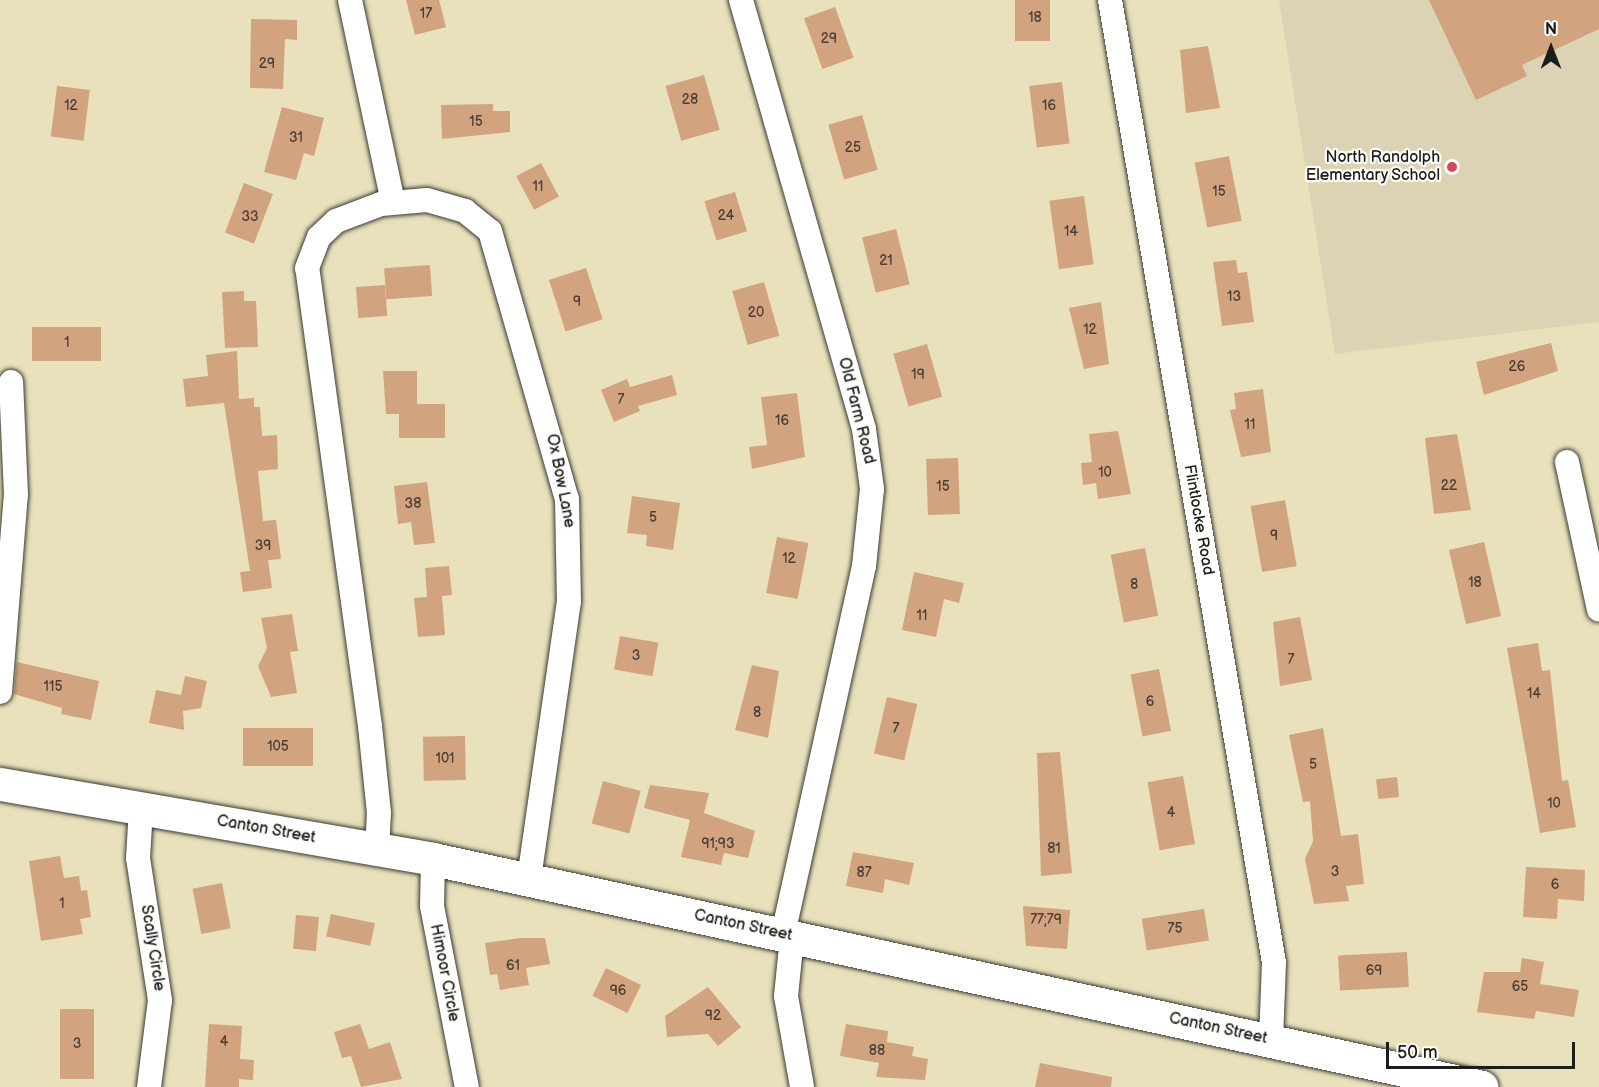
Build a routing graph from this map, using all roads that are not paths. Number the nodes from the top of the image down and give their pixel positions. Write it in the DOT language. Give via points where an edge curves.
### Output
graph roads {
  1 [pos="350,0"];
  2 [pos="741,0"];
  3 [pos="1110,0"];
  4 [pos="393,202"];
  5 [pos="11,382"];
  6 [pos="1567,462"];
  7 [pos="1599,610"];
  8 [pos="0,692"];
  9 [pos="0,784"];
  10 [pos="141,808"];
  11 [pos="377,850"];
  12 [pos="433,859"];
  13 [pos="529,879"];
  14 [pos="787,936"];
  15 [pos="1271,1041"];
  16 [pos="1380,1076"];
  17 [pos="149,1087"];
  18 [pos="466,1087"];
  19 [pos="802,1087"];
  20 [pos="1482,1087"];
  1 -- 4 [label="street"];
  2 -- 14 [label="street, Old Farm Road" via="864,429 872,489 864,566"];
  3 -- 15 [label="street, Flintlocke Road" via="1274,962"];
  4 -- 11 [label="street, Ox Bow Lane" via="346,215 327,228 309,257 306,280 367,705 379,806"];
  4 -- 13 [label="street, Ox Bow Lane" via="440,202 476,217 490,231 564,482 572,550 569,601"];
  5 -- 8 [label="street" via="15,505"];
  6 -- 7 [label="street"];
  9 -- 10 [label="street, Canton Street"];
  10 -- 11 [label="street, Canton Street"];
  10 -- 17 [label="street, Scally Circle" via="138,858 160,1000"];
  11 -- 12 [label="street, Canton Street"];
  12 -- 13 [label="street, Canton Street"];
  12 -- 18 [label="street, Himoor Circle" via="432,906"];
  13 -- 14 [label="street, Canton Street"];
  14 -- 15 [label="street, Canton Street"];
  14 -- 19 [label="street" via="786,996"];
  15 -- 16 [label="street, Canton Street"];
  16 -- 20 [label="street, Canton Street"];
}
